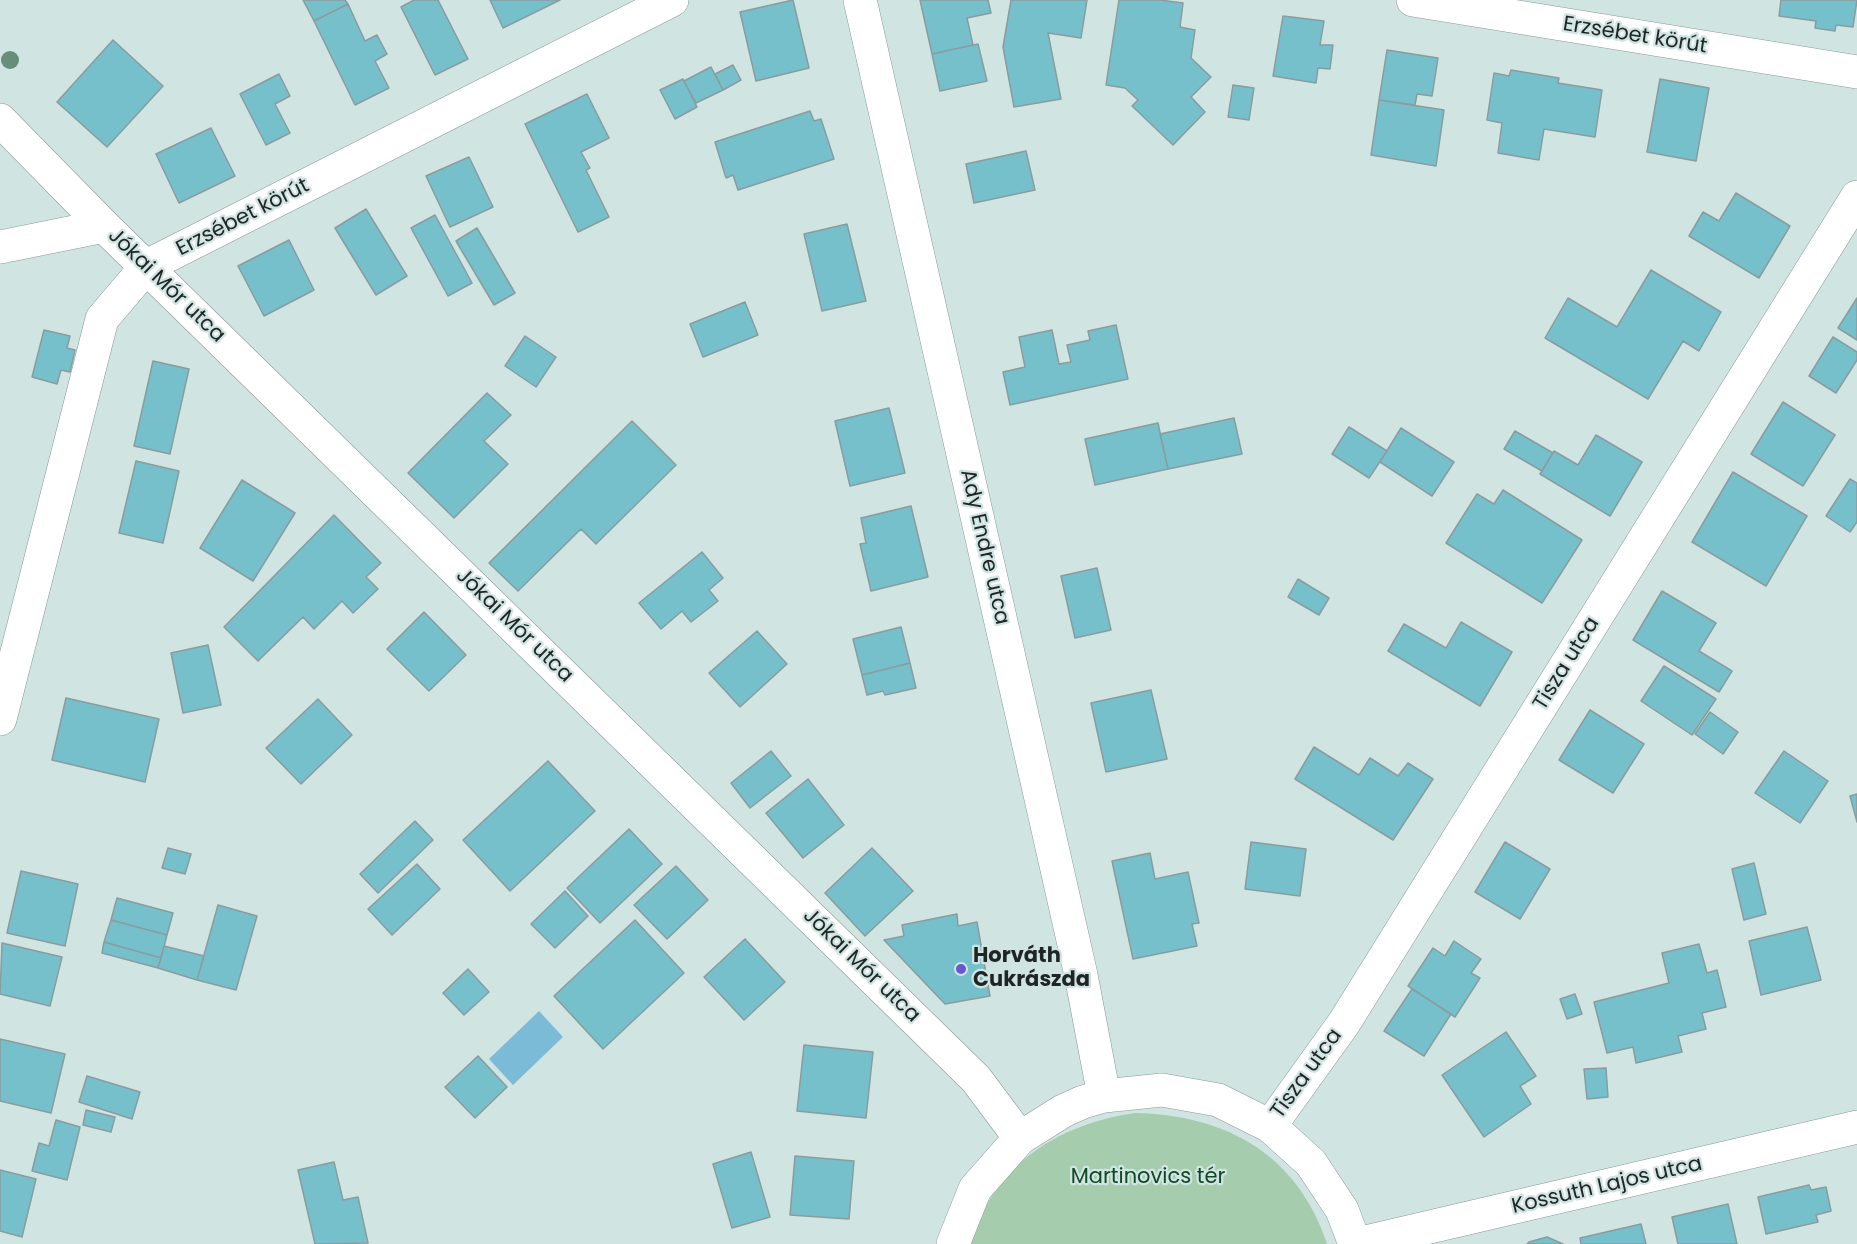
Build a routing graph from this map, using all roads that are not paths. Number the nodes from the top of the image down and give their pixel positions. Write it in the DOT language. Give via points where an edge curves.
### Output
graph roads {
  1 [pos="672,0"];
  2 [pos="860,0"];
  3 [pos="1413,0"];
  4 [pos="1857,72"];
  5 [pos="0,120"];
  6 [pos="1857,197"];
  7 [pos="104,226"];
  8 [pos="0,247"];
  9 [pos="147,266"];
  10 [pos="0,719"];
  11 [pos="1104,1096"];
  12 [pos="1270,1126"];
  13 [pos="1857,1127"];
  14 [pos="1020,1138"];
  15 [pos="953,1244"];
  16 [pos="1356,1244"];
  1 -- 9 [label="street, Erzsébet körút"];
  2 -- 11 [label="street, Ady Endre utca" via="1078,964"];
  3 -- 4 [label="street, Erzsébet körút"];
  5 -- 7 [label="street, Jókai Mór utca"];
  6 -- 12 [label="street, Tisza utca" via="1344,1023"];
  7 -- 8 [label="street"];
  7 -- 9 [label="street, Jókai Mór utca"];
  9 -- 10 [label="street, Erzsébet körút" via="102,319"];
  9 -- 14 [label="street, Jókai Mór utca" via="976,1079"];
  11 -- 12 [label="street" via="1162,1090 1207,1098"];
  11 -- 14 [label="street" via="1063,1111"];
  12 -- 16 [label="street" via="1311,1163 1342,1210"];
  13 -- 16 [label="street, Kossuth Lajos utca"];
  14 -- 15 [label="street" via="975,1189"];
}
